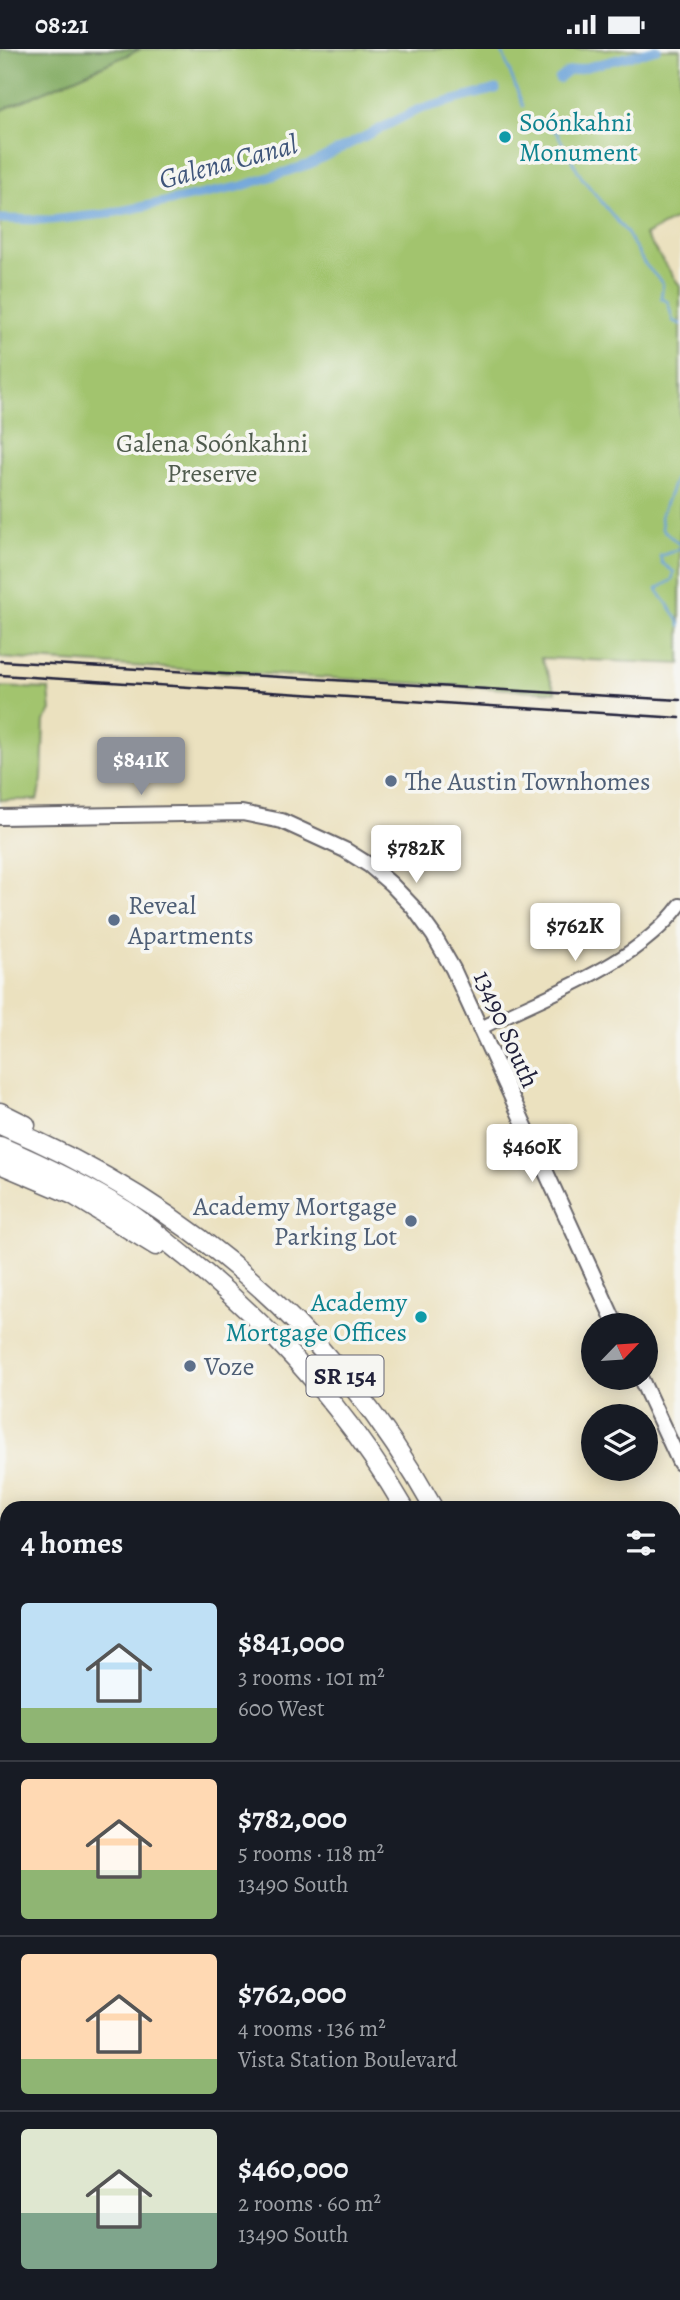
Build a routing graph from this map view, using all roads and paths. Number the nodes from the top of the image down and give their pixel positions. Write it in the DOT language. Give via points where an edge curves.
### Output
graph roads {
  1 [pos="0,817"];
  2 [pos="680,905"];
  3 [pos="479,1028"];
  4 [pos="0,1112"];
  5 [pos="0,1125"];
  6 [pos="0,1146"];
  7 [pos="0,1164"];
  8 [pos="173,1247"];
  9 [pos="233,1264"];
  10 [pos="610,1313"];
  11 [pos="646,1390"];
  12 [pos="680,1463"];
  13 [pos="400,1501"];
  14 [pos="429,1501"];
  1 -- 3 [label="main road, 13490 South" via="242,813 278,820 316,835 369,865 413,907 435,936"];
  2 -- 3 [label="street" via="647,939 608,964"];
  3 -- 10 [label="main road, 13490 South"];
  4 -- 9 [label="highway" via="152,1194 217,1241"];
  5 -- 9 [label="highway, SR 154" via="121,1185"];
  6 -- 8 [label="highway, SR 154" via="104,1197"];
  7 -- 8 [label="highway" via="73,1195 159,1249"];
  8 -- 13 [label="highway, SR 154" via="252,1314 296,1359 352,1428"];
  9 -- 14 [label="highway, SR 154" via="334,1362 388,1434"];
  11 -- 12 [label="main road"];
}
